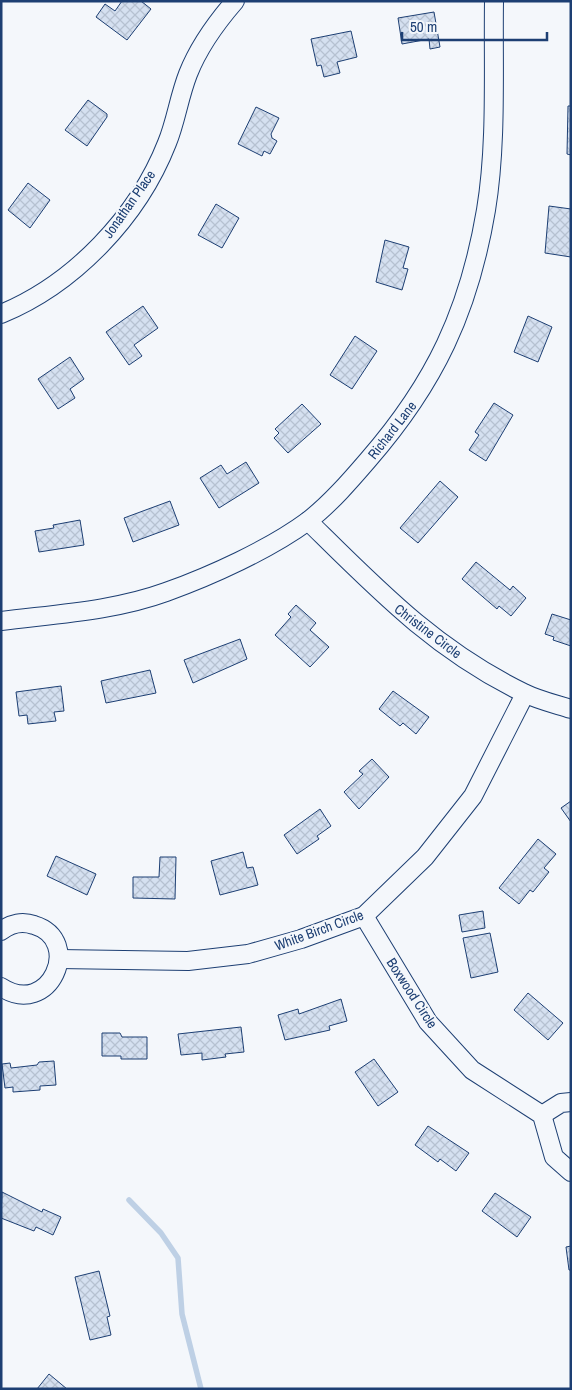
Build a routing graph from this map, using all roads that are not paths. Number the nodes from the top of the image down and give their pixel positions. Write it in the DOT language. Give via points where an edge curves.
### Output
graph roads {
  1 [pos="235,1"];
  2 [pos="494,1"];
  3 [pos="1,314"];
  4 [pos="308,521"];
  5 [pos="1,621"];
  6 [pos="525,694"];
  7 [pos="571,708"];
  8 [pos="364,916"];
  9 [pos="1,931"];
  10 [pos="59,958"];
  11 [pos="1,987"];
  12 [pos="571,1102"];
  13 [pos="542,1115"];
  14 [pos="571,1172"];
  1 -- 3 [label="street, Jonathan Place" via="200,47 167,143 147,184 119,222 89,256 50,288"];
  2 -- 4 [label="street, Richard Lane" via="491,148 486,207 476,259 457,323 422,391 398,426 351,480"];
  4 -- 5 [label="street, Richard Lane" via="215,572 164,593 92,610"];
  4 -- 6 [label="street, Christine Circle" via="392,605 450,650"];
  6 -- 7 [label="street, Christine Circle"];
  6 -- 8 [label="street, White Birch Circle" via="473,796 425,857"];
  8 -- 10 [label="street, White Birch Circle" via="248,954 188,961"];
  8 -- 13 [label="street, Boxwood Circle" via="428,1022 472,1070"];
  9 -- 10 [label="street" via="20,923 38,926 55,941"];
  10 -- 11 [label="street" via="52,980 38,991 18,994"];
  12 -- 13 [label="street" via="561,1103"];
  13 -- 14 [label="street" via="554,1157"];
}
